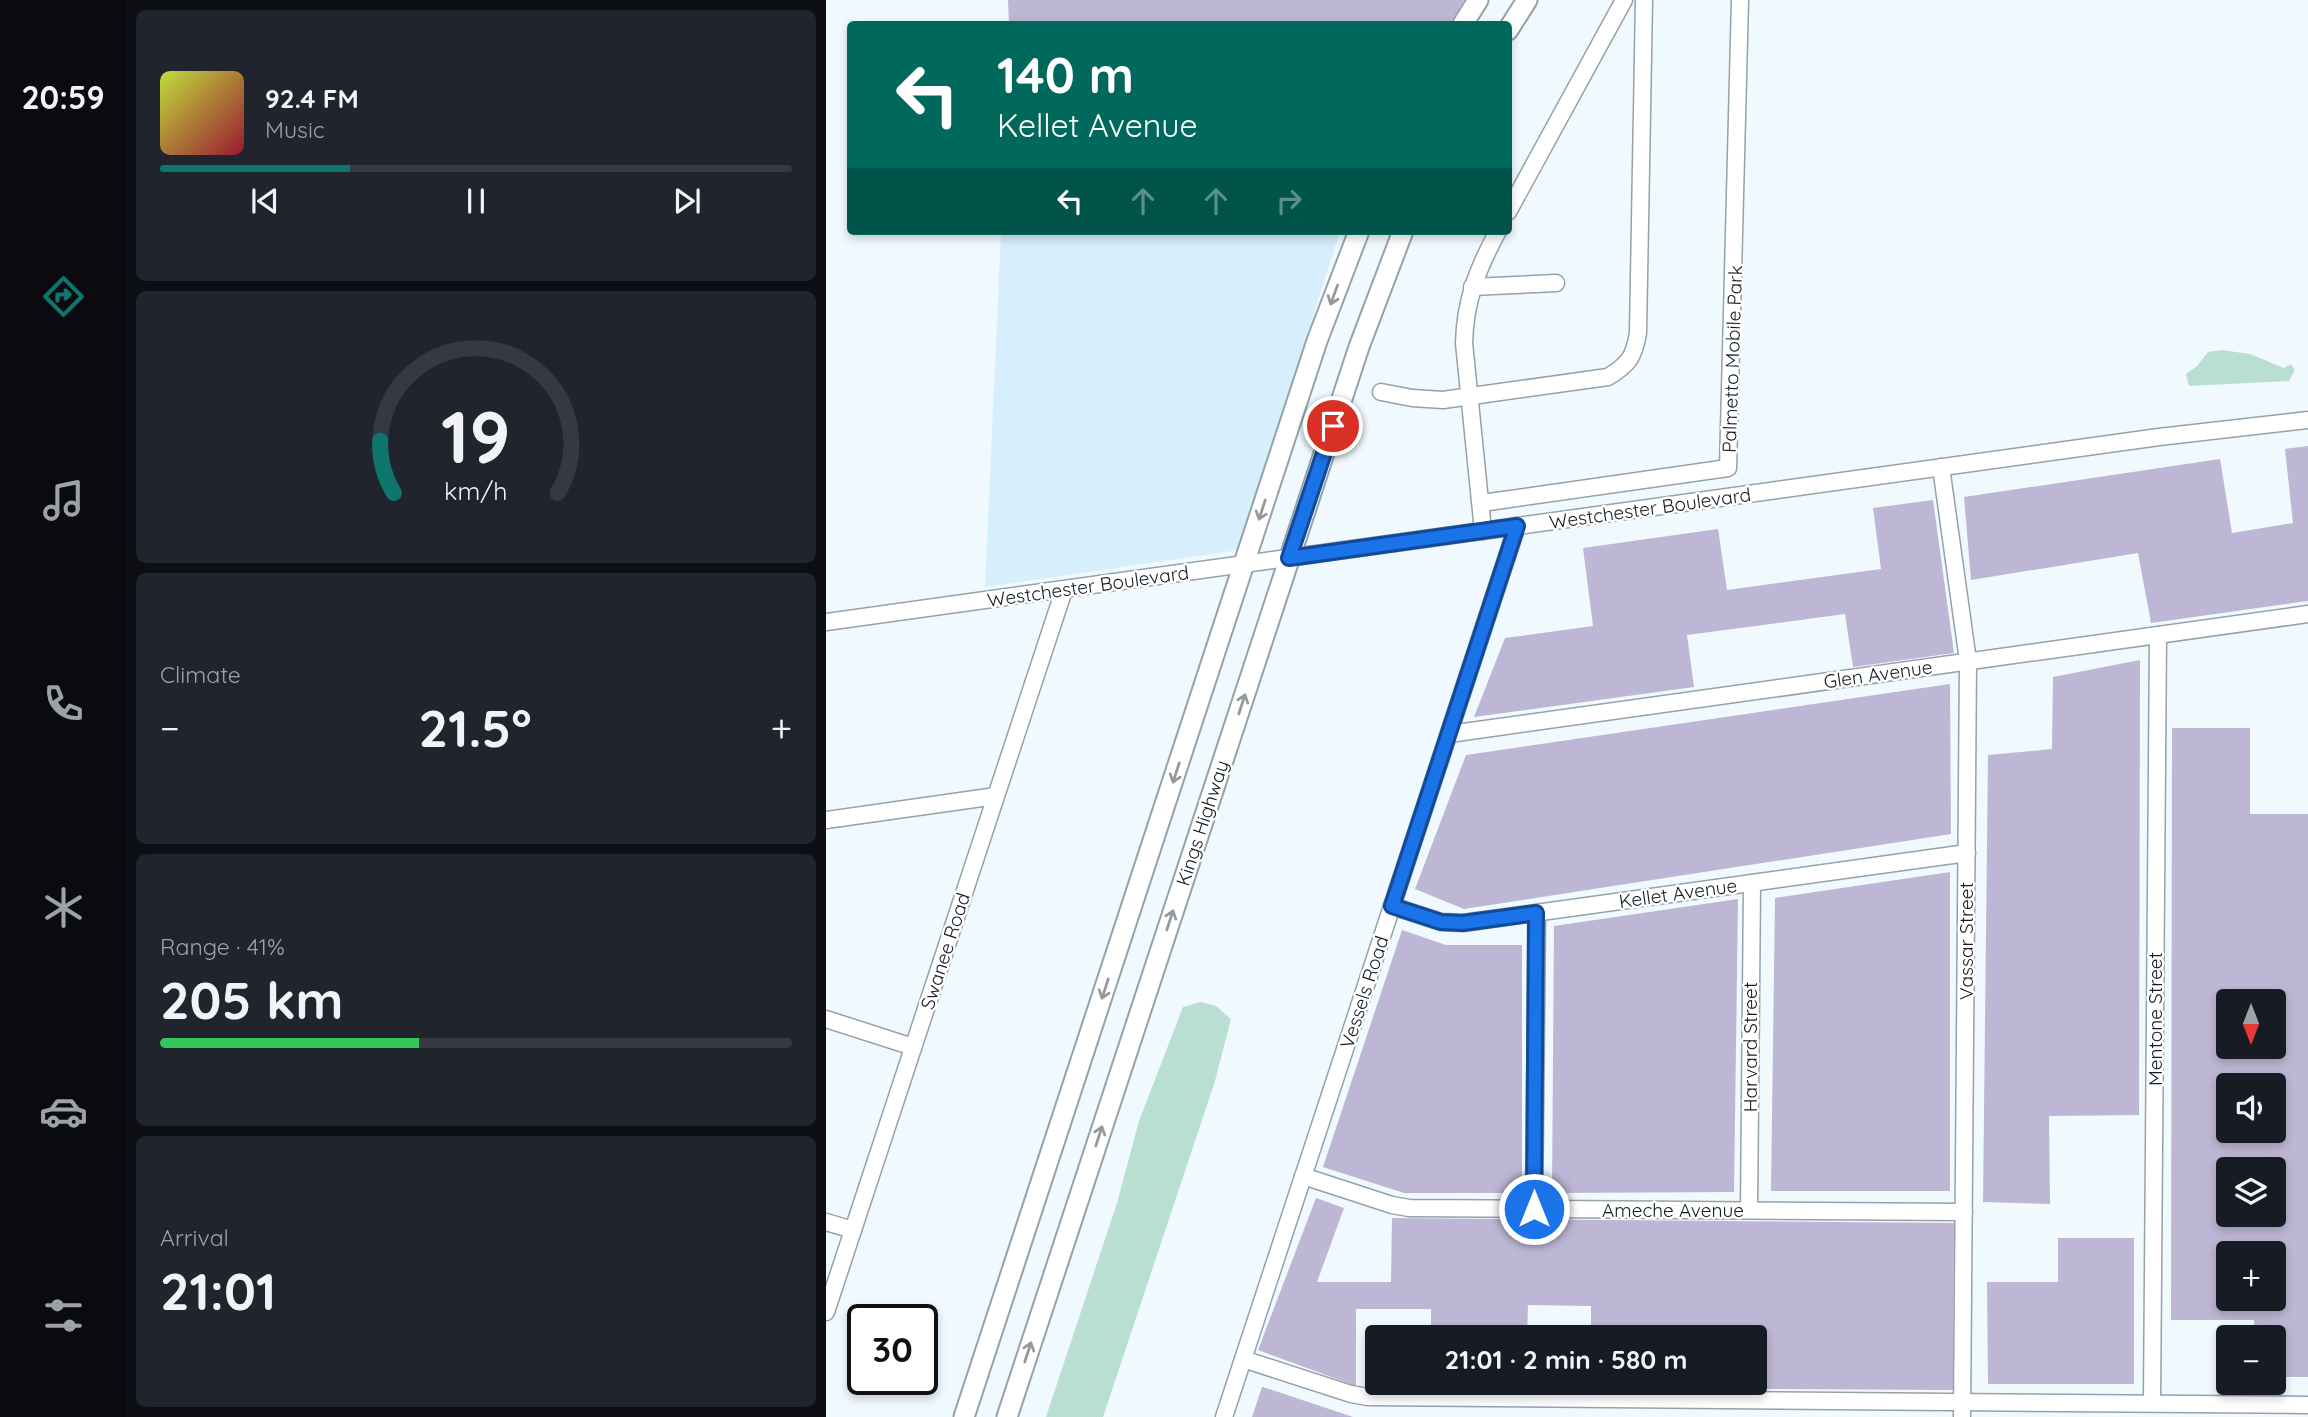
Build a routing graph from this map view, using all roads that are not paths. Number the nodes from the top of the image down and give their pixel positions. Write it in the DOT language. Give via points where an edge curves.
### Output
graph roads {
  1 [pos="1478,0"];
  2 [pos="1527,0"];
  3 [pos="1624,0"];
  4 [pos="1644,0"];
  5 [pos="1740,0"];
  6 [pos="1465,21"];
  7 [pos="1512,24"];
  8 [pos="1512,205"];
  9 [pos="1357,235"];
  10 [pos="1401,235"];
  11 [pos="1496,235"];
  12 [pos="1556,283"];
  13 [pos="1472,287"];
  14 [pos="1381,392"];
  15 [pos="1470,396"];
  16 [pos="2308,420"];
  17 [pos="1941,467"];
  18 [pos="1482,503"];
  19 [pos="1517,526"];
  20 [pos="1483,531"];
  21 [pos="1289,558"];
  22 [pos="1244,565"];
  23 [pos="1064,590"];
  24 [pos="2308,614"];
  25 [pos="826,622"];
  26 [pos="2158,635"];
  27 [pos="1968,661"];
  28 [pos="1449,734"];
  29 [pos="996,796"];
  30 [pos="826,820"];
  31 [pos="1967,853"];
  32 [pos="1752,883"];
  33 [pos="1392,906"];
  34 [pos="1536,913"];
  35 [pos="826,1019"];
  36 [pos="913,1047"];
  37 [pos="1303,1176"];
  38 [pos="1534,1209"];
  39 [pos="1749,1210"];
  40 [pos="1964,1212"];
  41 [pos="826,1222"];
  42 [pos="853,1230"];
  43 [pos="826,1312"];
  44 [pos="1243,1359"];
  45 [pos="2152,1403"];
  46 [pos="2308,1405"];
  47 [pos="1962,1409"];
  48 [pos="964,1417"];
  49 [pos="1007,1417"];
  50 [pos="1224,1417"];
  1 -- 6 [label="main road"];
  2 -- 7 [label="main road"];
  3 -- 8 [label="street"];
  4 -- 15 [label="street" via="1634,351 1624,367 1608,376"];
  5 -- 18 [label="street, Palmetto Mobile Park" via="1728,468"];
  9 -- 22 [label="main road, one-way"];
  10 -- 21 [label="main road, Kings Highway"];
  11 -- 13 [label="street"];
  12 -- 13 [label="street"];
  13 -- 15 [label="street" via="1464,343"];
  14 -- 15 [label="street" via="1443,400"];
  15 -- 18 [label="street"];
  16 -- 17 [label="street, Westchester Boulevard"];
  17 -- 19 [label="street, Westchester Boulevard"];
  17 -- 27 [label="street, Vassar Street"];
  18 -- 20 [label="street"];
  19 -- 20 [label="street, Westchester Boulevard"];
  19 -- 28 [label="street, Vessels Road"];
  20 -- 21 [label="street, Westchester Boulevard"];
  21 -- 22 [label="street, Westchester Boulevard"];
  49 -- 21 [label="main road, Kings Highway, one-way"];
  22 -- 23 [label="street, Westchester Boulevard"];
  22 -- 48 [label="main road, one-way"];
  23 -- 25 [label="street, Westchester Boulevard"];
  23 -- 29 [label="street, Swanee Road"];
  24 -- 26 [label="street, Glen Avenue"];
  26 -- 27 [label="street, Glen Avenue"];
  26 -- 45 [label="street, Mentone Street"];
  27 -- 28 [label="street, Glen Avenue"];
  27 -- 31 [label="street, Vassar Street"];
  28 -- 33 [label="street, Vessels Road"];
  29 -- 30 [label="street"];
  29 -- 36 [label="street, Swanee Road"];
  31 -- 32 [label="street, Kellet Avenue"];
  31 -- 40 [label="street, Vassar Street"];
  32 -- 34 [label="street, Kellet Avenue"];
  32 -- 39 [label="street, Harvard Street"];
  33 -- 34 [label="street, Kellet Avenue" via="1441,922"];
  33 -- 37 [label="street, Vessels Road"];
  34 -- 38 [label="street"];
  35 -- 36 [label="street"];
  36 -- 42 [label="street, Swanee Road"];
  37 -- 38 [label="street, Ameche Avenue" via="1409,1208"];
  37 -- 44 [label="street, Vessels Road"];
  38 -- 39 [label="street, Ameche Avenue"];
  39 -- 40 [label="street, Ameche Avenue"];
  40 -- 47 [label="street, Vassar Street"];
  41 -- 42 [label="street"];
  42 -- 43 [label="street, Swanee Road"];
  44 -- 47 [label="street" via="1368,1397"];
  44 -- 50 [label="street, Vessels Road"];
  45 -- 46 [label="street"];
  45 -- 47 [label="street"];
}
